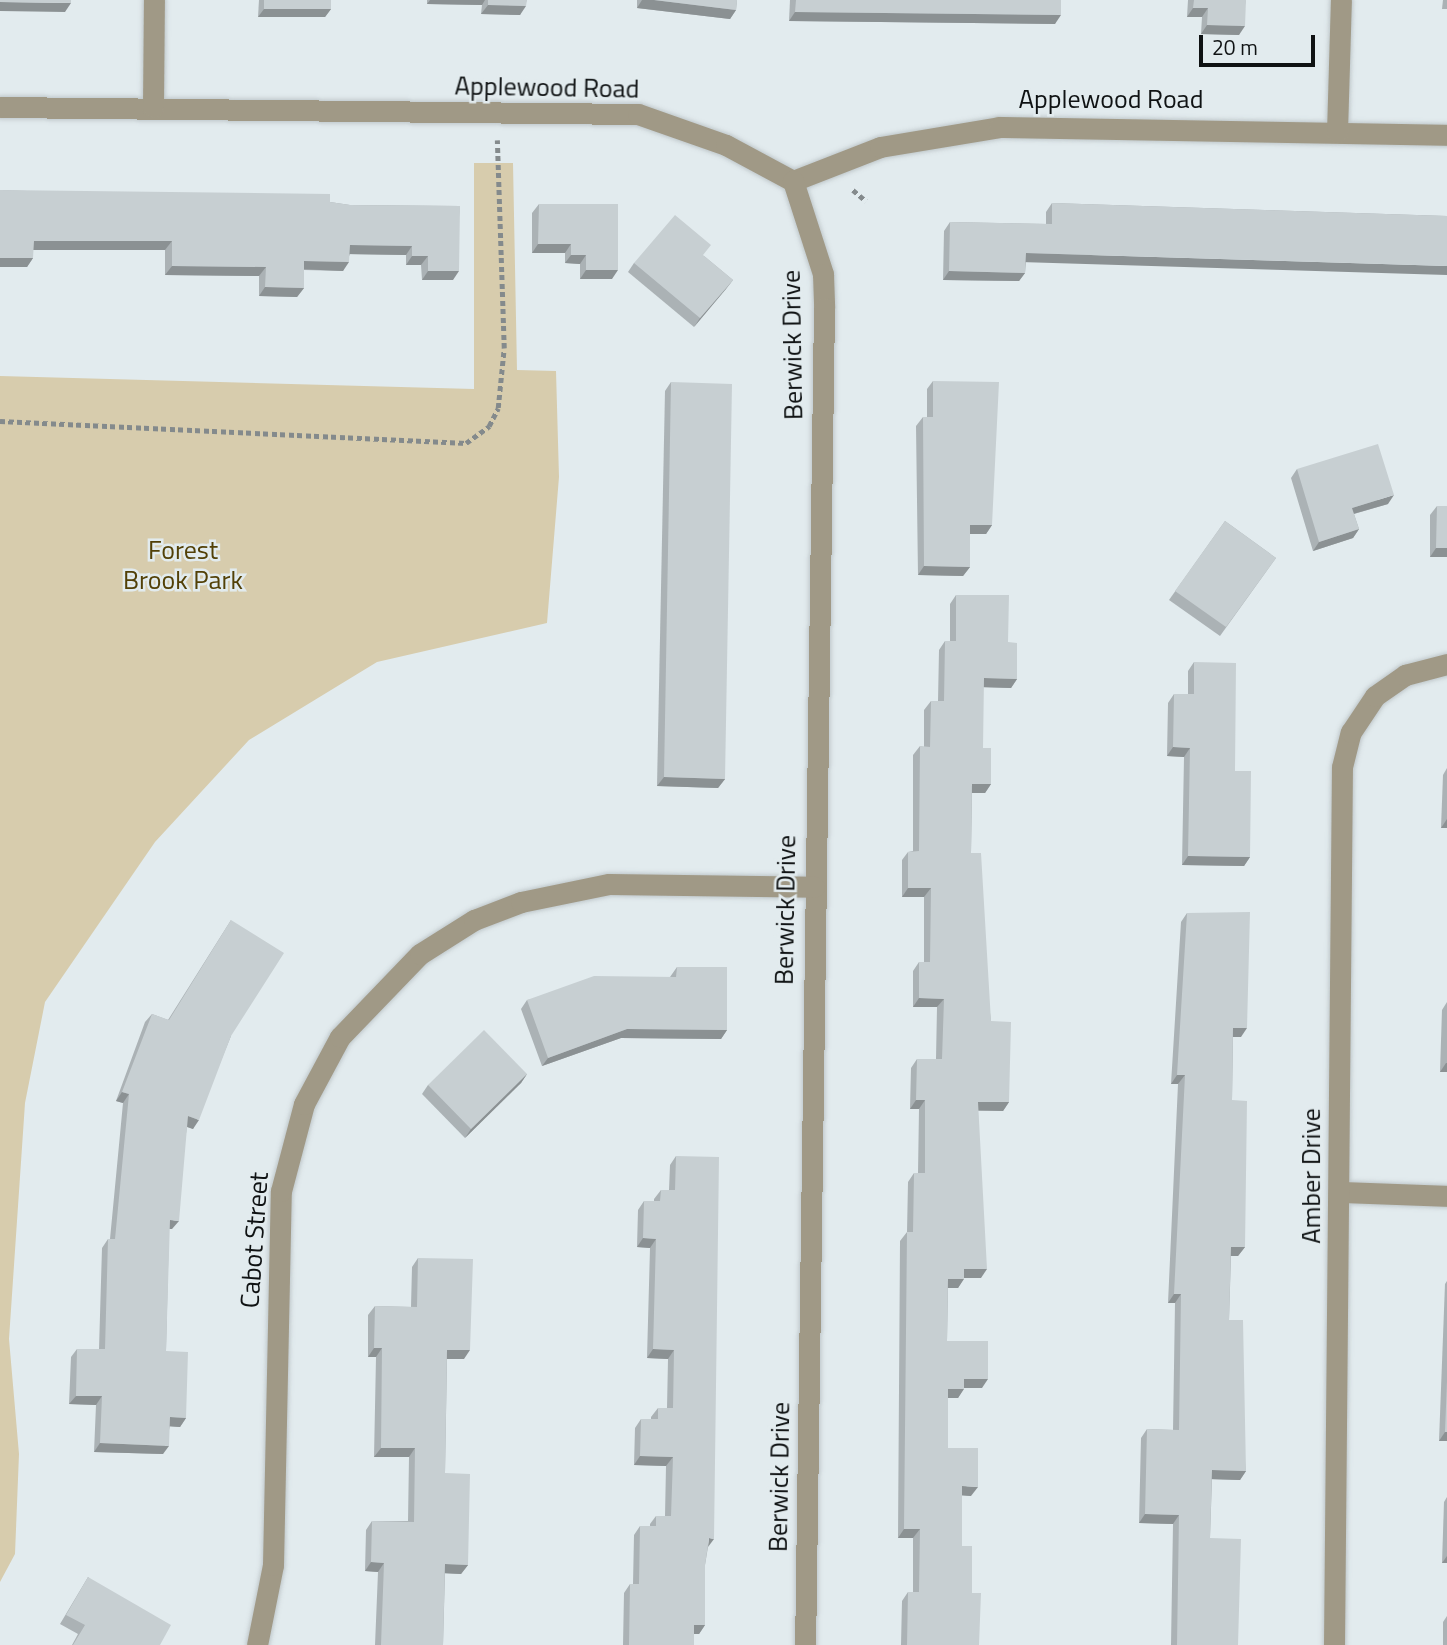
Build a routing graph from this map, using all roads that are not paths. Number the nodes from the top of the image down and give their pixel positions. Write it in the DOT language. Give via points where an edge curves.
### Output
graph roads {
  1 [pos="154,0"];
  2 [pos="1341,0"];
  3 [pos="0,107"];
  4 [pos="153,107"];
  5 [pos="1338,132"];
  6 [pos="1447,135"];
  7 [pos="793,181"];
  8 [pos="1447,664"];
  9 [pos="814,887"];
  10 [pos="1339,1192"];
  11 [pos="1447,1196"];
  12 [pos="257,1645"];
  13 [pos="804,1645"];
  14 [pos="1334,1645"];
  1 -- 4 [label="street"];
  2 -- 5 [label="street"];
  3 -- 4 [label="street, Applewood Road"];
  4 -- 7 [label="street, Applewood Road" via="638,114 726,145"];
  5 -- 6 [label="street, Applewood Road"];
  5 -- 7 [label="street, Applewood Road" via="999,127 880,147"];
  7 -- 9 [label="street, Berwick Drive" via="820,262 824,308"];
  8 -- 10 [label="street, Amber Drive" via="1405,676 1363,712 1342,767"];
  9 -- 12 [label="street, Cabot Street" via="609,884 521,902 474,920 420,954 340,1037 304,1104 281,1191 273,1565"];
  9 -- 13 [label="street, Berwick Drive"];
  10 -- 11 [label="street"];
  10 -- 14 [label="street, Amber Drive"];
}
